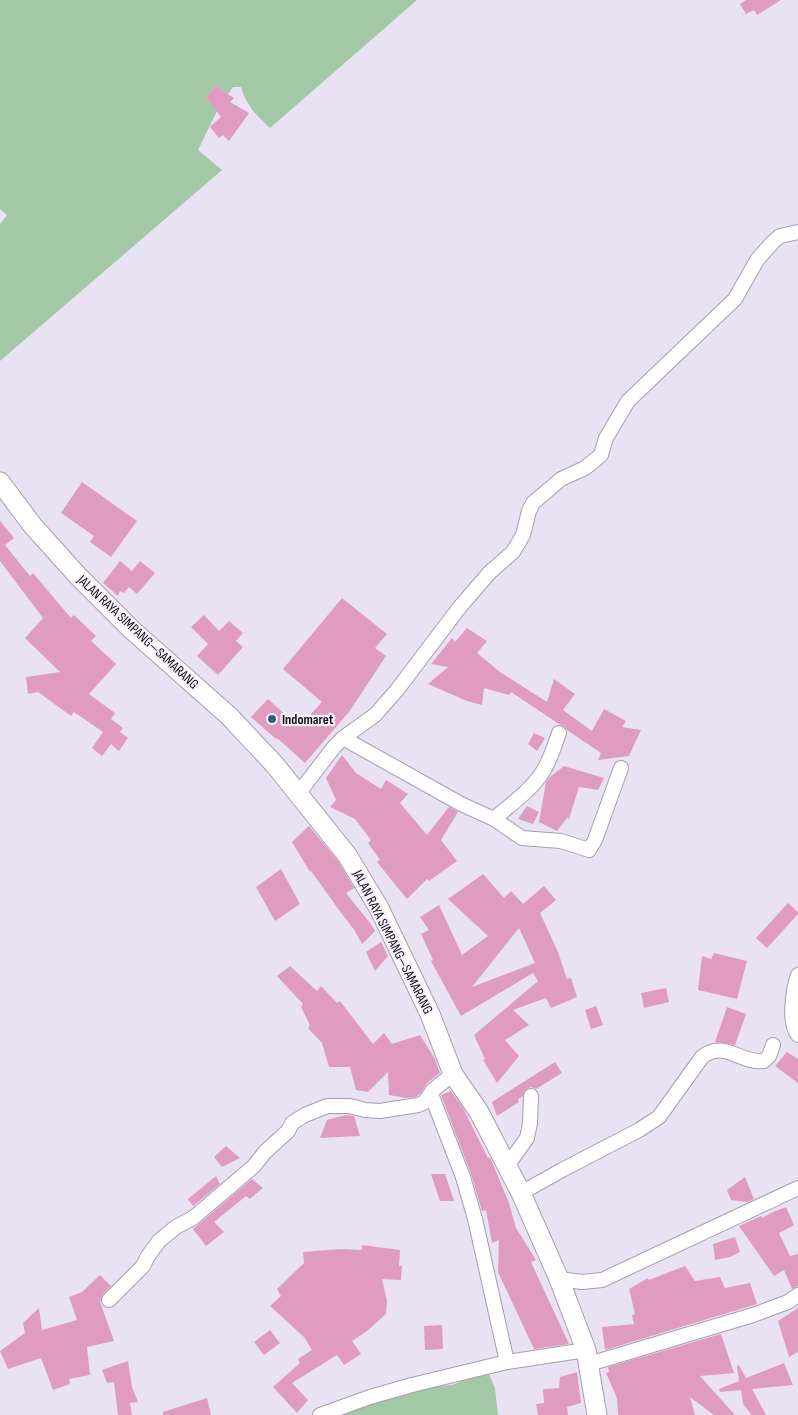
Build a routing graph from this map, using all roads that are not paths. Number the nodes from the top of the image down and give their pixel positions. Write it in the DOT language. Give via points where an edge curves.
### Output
graph roads {
  1 [pos="798,232"];
  2 [pos="0,482"];
  3 [pos="558,733"];
  4 [pos="343,738"];
  5 [pos="621,768"];
  6 [pos="298,794"];
  7 [pos="494,819"];
  8 [pos="798,975"];
  9 [pos="798,1035"];
  10 [pos="773,1045"];
  11 [pos="453,1074"];
  12 [pos="431,1094"];
  13 [pos="531,1096"];
  14 [pos="507,1166"];
  15 [pos="798,1188"];
  16 [pos="520,1193"];
  17 [pos="559,1279"];
  18 [pos="798,1295"];
  19 [pos="109,1300"];
  20 [pos="588,1357"];
  21 [pos="507,1362"];
  22 [pos="320,1415"];
  23 [pos="597,1415"];
  1 -- 4 [label="street" via="780,236 773,242 757,260 726,309 628,401 606,438 601,455 585,468 561,479 533,503 523,535 513,552 490,572 459,608 375,715"];
  2 -- 6 [label="main road, JALAN RAYA SIMPANG—SAMARANG" via="33,526 78,576 132,630 229,716"];
  3 -- 7 [label="street" via="542,773"];
  4 -- 6 [label="street"];
  4 -- 7 [label="street"];
  5 -- 7 [label="street" via="589,850 561,841 522,838"];
  6 -- 11 [label="main road, JALAN RAYA SIMPANG—SAMARANG" via="347,855 379,908 430,1014"];
  8 -- 9 [label="street" via="792,1022"];
  10 -- 16 [label="street" via="764,1061 718,1050 706,1054 659,1117"];
  11 -- 12 [label="street"];
  11 -- 14 [label="main road, JALAN RAYA SIMPANG—SAMARANG" via="479,1112"];
  12 -- 19 [label="street" via="425,1102 408,1108 375,1111 327,1106 292,1123 254,1166 193,1218 159,1241 144,1266"];
  12 -- 21 [label="street" via="475,1219"];
  13 -- 14 [label="street" via="527,1138"];
  14 -- 16 [label="main road, JALAN RAYA SIMPANG—SAMARANG"];
  15 -- 17 [label="street" via="602,1280"];
  16 -- 17 [label="main road, JALAN RAYA SIMPANG—SAMARANG"];
  17 -- 20 [label="main road, JALAN RAYA SIMPANG—SAMARANG"];
  18 -- 20 [label="street" via="753,1315"];
  20 -- 21 [label="street"];
  20 -- 23 [label="main road, JALAN RAYA SIMPANG—SAMARANG"];
  21 -- 22 [label="street" via="387,1392"];
}
